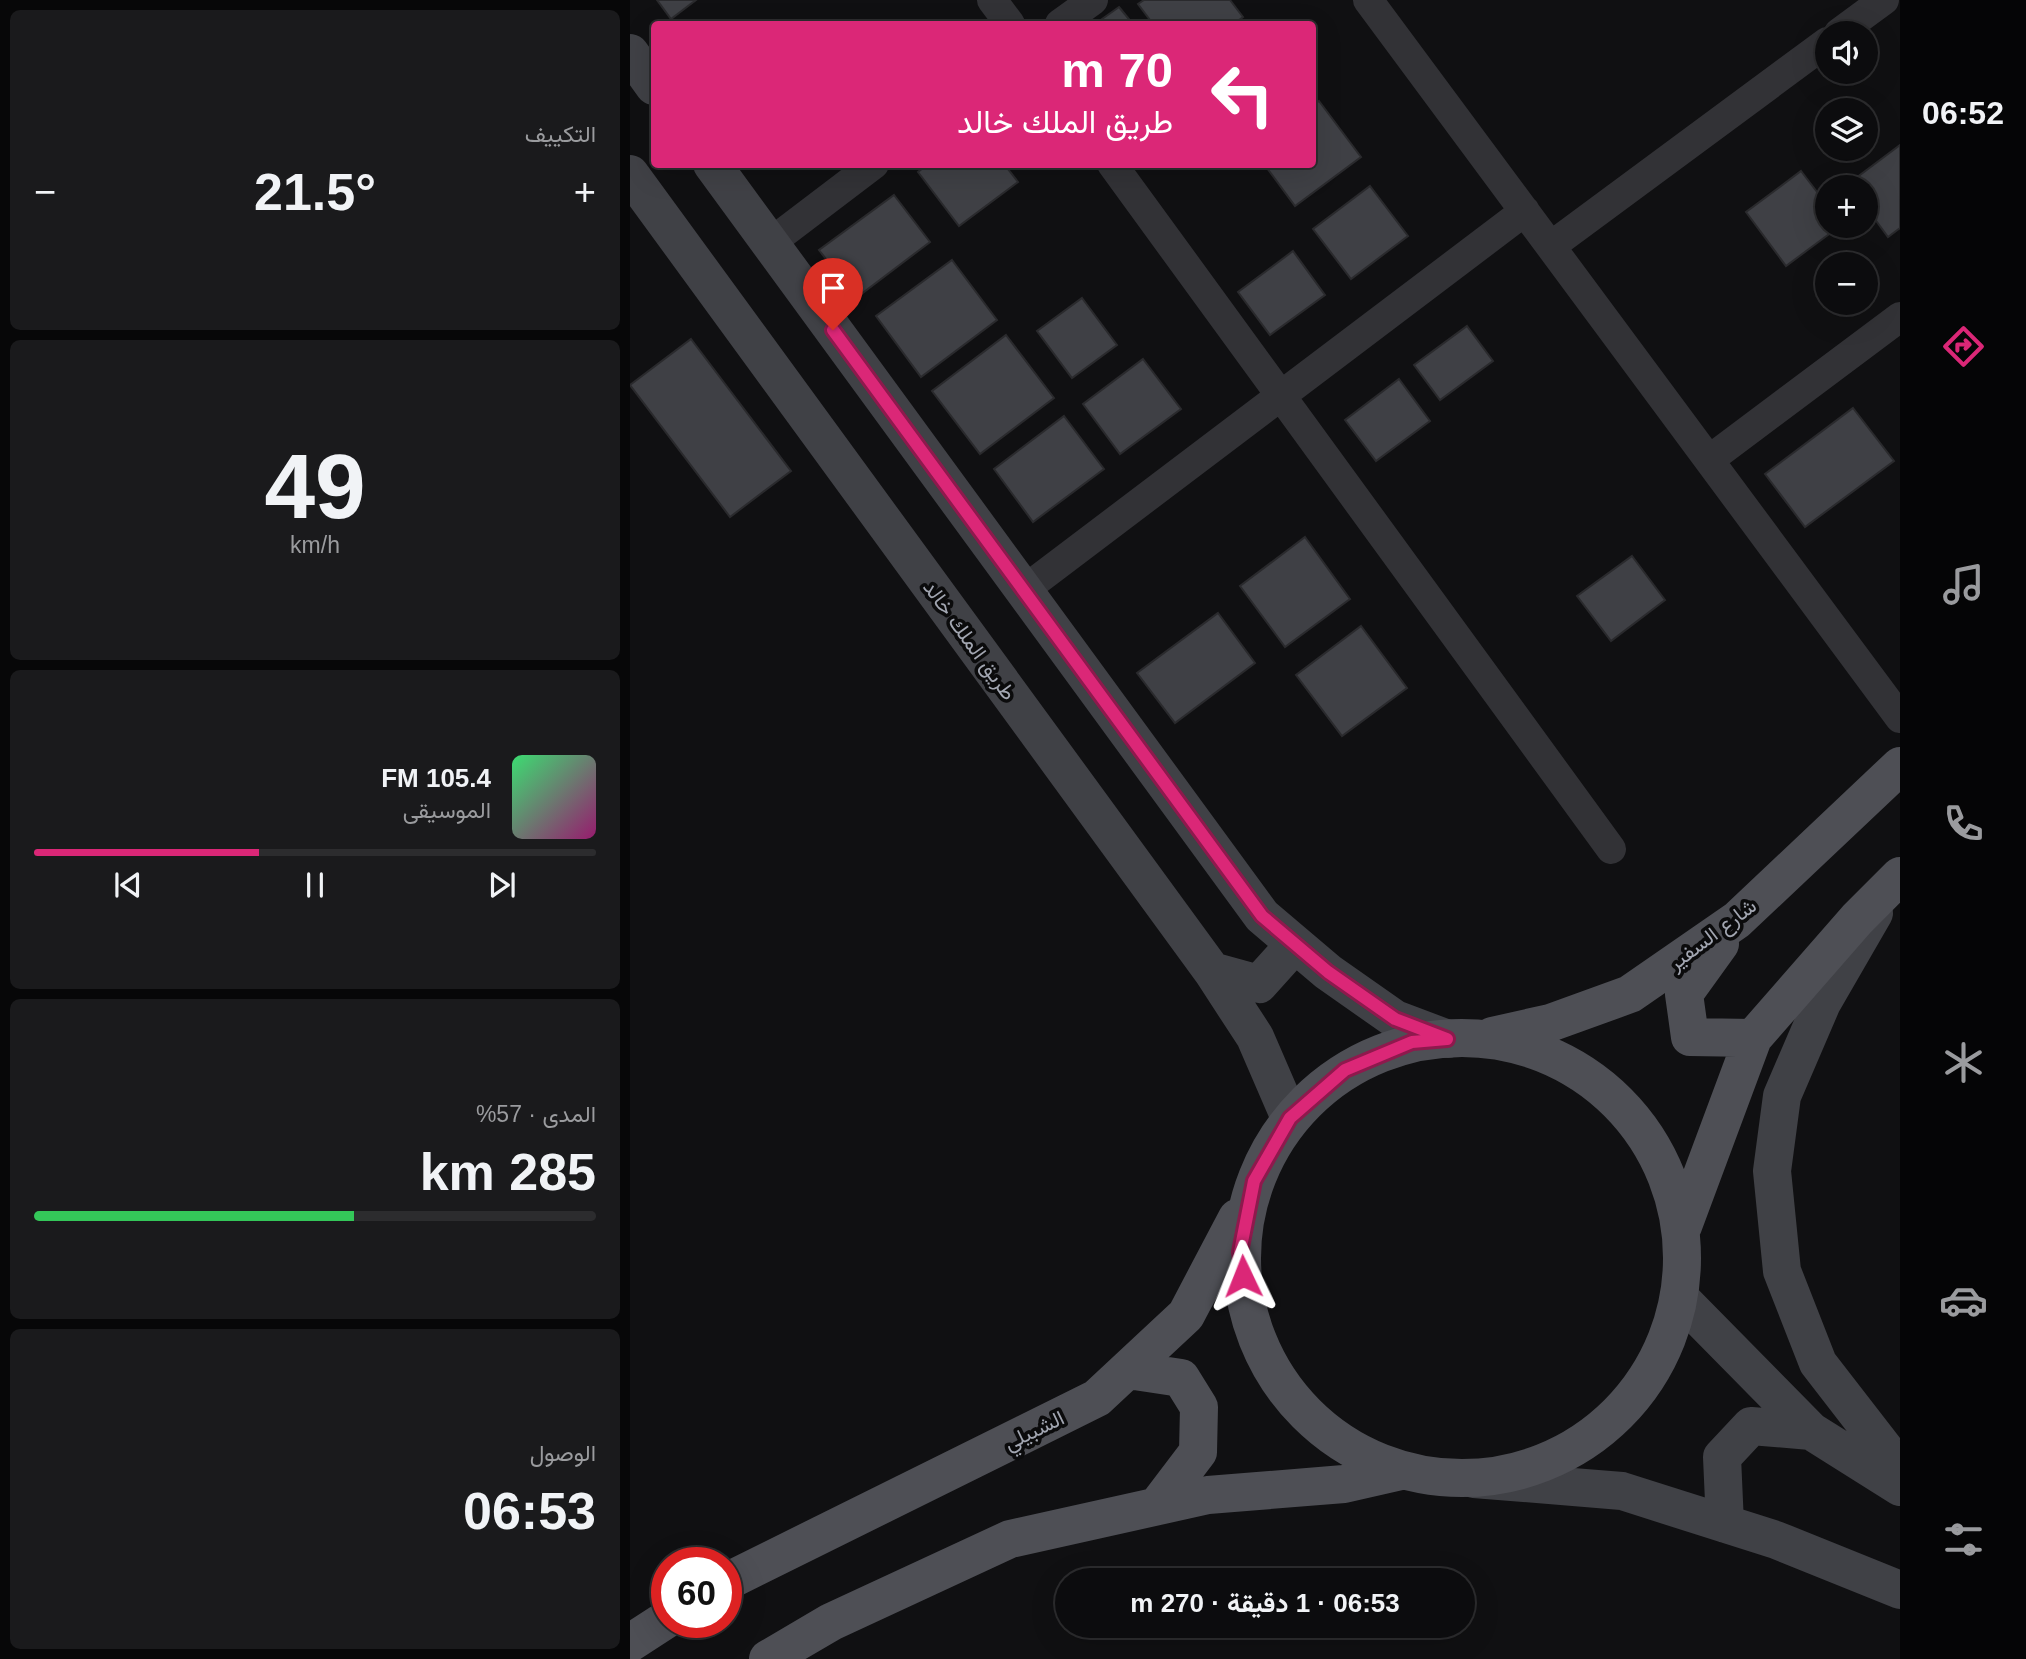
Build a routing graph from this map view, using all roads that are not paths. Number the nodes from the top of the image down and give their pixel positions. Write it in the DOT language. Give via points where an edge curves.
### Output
graph roads {
  1 [pos="992,0"];
  2 [pos="1093,0"];
  3 [pos="1368,0"];
  4 [pos="1884,0"];
  5 [pos="1008,21"];
  6 [pos="1064,21"];
  7 [pos="1855,21"];
  8 [pos="1815,51"];
  9 [pos="630,52"];
  10 [pos="651,82"];
  11 [pos="715,168"];
  12 [pos="869,168"];
  13 [pos="1115,168"];
  14 [pos="630,174"];
  15 [pos="1525,212"];
  16 [pos="770,243"];
  17 [pos="1551,246"];
  18 [pos="1900,317"];
  19 [pos="1281,396"];
  20 [pos="1709,460"];
  21 [pos="1024,590"];
  22 [pos="1900,718"];
  23 [pos="1900,766"];
  24 [pos="1611,849"];
  25 [pos="1895,881"];
  26 [pos="1737,920"];
  27 [pos="1295,944"];
  28 [pos="1212,971"];
  29 [pos="1485,1037"];
  30 [pos="1753,1038"];
  31 [pos="1447,1039"];
  32 [pos="1290,1118"];
  33 [pos="1254,1181"];
  34 [pos="1683,1226"];
  35 [pos="1681,1299"];
  36 [pos="1128,1370"];
  37 [pos="1811,1431"];
  38 [pos="1900,1464"];
  39 [pos="1401,1471"];
  40 [pos="1474,1479"];
  41 [pos="1900,1487"];
  42 [pos="1157,1506"];
  43 [pos="1725,1524"];
  44 [pos="742,1573"];
  45 [pos="1900,1590"];
  46 [pos="651,1629"];
  47 [pos="630,1643"];
  48 [pos="768,1659"];
  1 -- 5 [label="street"];
  2 -- 6 [label="street"];
  3 -- 15 [label="street"];
  4 -- 7 [label="street"];
  8 -- 17 [label="street"];
  9 -- 10 [label="street"];
  11 -- 16 [label="street"];
  12 -- 16 [label="street"];
  13 -- 19 [label="street"];
  14 -- 28 [label="street, طريق الملك خالد"];
  15 -- 17 [label="street"];
  15 -- 19 [label="street"];
  16 -- 21 [label="street"];
  17 -- 20 [label="street"];
  18 -- 20 [label="street"];
  19 -- 21 [label="street"];
  19 -- 24 [label="street"];
  20 -- 22 [label="street"];
  21 -- 27 [label="street" via="1262,916"];
  23 -- 26 [label="main road, شارع السفير"];
  25 -- 30 [label="main road"];
  25 -- 38 [label="street" via="1822,1003 1782,1096 1772,1171 1782,1271 1818,1363"];
  26 -- 29 [label="main road, شارع السفير" via="1630,994 1550,1023"];
  26 -- 30 [label="main road" via="1684,994 1690,1037"];
  27 -- 28 [label="street" via="1259,984"];
  27 -- 31 [label="street" via="1395,1019"];
  28 -- 32 [label="street, طريق الملك خالد" via="1255,1037"];
  29 -- 31 [label="main road"];
  29 -- 34 [label="main road" via="1556,1056 1616,1097 1661,1156"];
  30 -- 34 [label="main road"];
  31 -- 32 [label="main road" via="1412,1042 1345,1070"];
  32 -- 33 [label="main road"];
  33 -- 36 [label="main road, الشبيلي" via="1186,1315"];
  33 -- 39 [label="main road" via="1240,1252 1250,1325 1283,1390 1335,1440"];
  34 -- 35 [label="main road"];
  35 -- 37 [label="street"];
  35 -- 40 [label="main road" via="1655,1368 1608,1424 1546,1463"];
  36 -- 42 [label="main road" via="1181,1378 1199,1407 1198,1452"];
  36 -- 44 [label="main road, الشبيلي" via="1097,1398"];
  37 -- 41 [label="street"];
  37 -- 43 [label="street" via="1751,1426 1722,1457"];
  39 -- 40 [label="main road"];
  39 -- 42 [label="main road" via="1344,1484 1208,1495"];
  40 -- 43 [label="street" via="1622,1491"];
  42 -- 48 [label="main road" via="1010,1539 831,1622"];
  43 -- 45 [label="street"];
  46 -- 47 [label="main road"];
}
